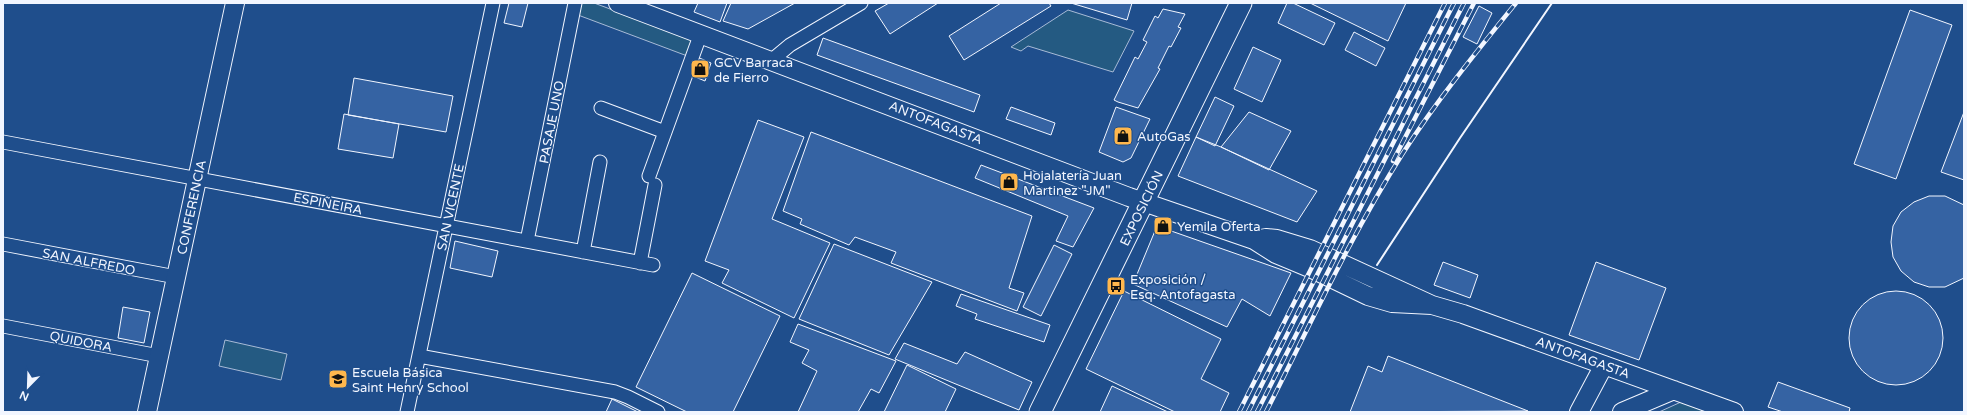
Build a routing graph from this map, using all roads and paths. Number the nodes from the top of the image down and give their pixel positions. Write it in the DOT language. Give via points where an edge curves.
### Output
graph roads {
  1 [pos="234,3"];
  2 [pos="493,3"];
  3 [pos="575,3"];
  4 [pos="618,3"];
  5 [pos="861,3"];
  6 [pos="1241,3"];
  7 [pos="701,33"];
  8 [pos="772,60"];
  9 [pos="601,108"];
  10 [pos="665,132"];
  11 [pos="3,142"];
  12 [pos="600,162"];
  13 [pos="197,179"];
  14 [pos="1144,202"];
  15 [pos="446,225"];
  16 [pos="527,241"];
  17 [pos="3,244"];
  18 [pos="584,252"];
  19 [pos="176,277"];
  20 [pos="3,326"];
  21 [pos="159,356"];
  22 [pos="419,356"];
  23 [pos="1604,365"];
  24 [pos="1674,390"];
  25 [pos="147,412"];
  26 [pos="407,412"];
  27 [pos="658,412"];
  28 [pos="1040,412"];
  29 [pos="1579,412"];
  30 [pos="1622,412"];
  31 [pos="1734,412"];
  1 -- 13 [label="main road, CONFERENCIA"];
  2 -- 15 [label="street, SAN VICENTE"];
  3 -- 16 [label="street, PASAJE UNO"];
  4 -- 7 [label="main road, ANTOFAGASTA"];
  5 -- 8 [label="street" via="790,45"];
  6 -- 14 [label="main road, EXPOSICIÓN"];
  7 -- 8 [label="main road, ANTOFAGASTA"];
  7 -- 10 [label="street"];
  8 -- 14 [label="main road, ANTOFAGASTA"];
  9 -- 10 [label="street"];
  10 -- 18 [label="street, ESPIÑEIRA" via="652,181 646,264"];
  11 -- 13 [label="street, ESPIÑEIRA"];
  12 -- 18 [label="street"];
  13 -- 15 [label="street, ESPIÑEIRA"];
  13 -- 19 [label="main road, CONFERENCIA"];
  14 -- 23 [label="main road, ANTOFAGASTA" via="1254,240 1277,239 1310,249 1432,305"];
  14 -- 28 [label="main road, EXPOSICIÓN"];
  15 -- 16 [label="street, ESPIÑEIRA"];
  15 -- 22 [label="street, SAN VICENTE"];
  16 -- 18 [label="street, ESPIÑEIRA"];
  17 -- 19 [label="street, SAN ALFREDO"];
  19 -- 21 [label="main road, CONFERENCIA"];
  20 -- 21 [label="street, QUIDORA"];
  21 -- 25 [label="main road, CONFERENCIA"];
  22 -- 26 [label="street, SAN VICENTE"];
  22 -- 27 [label="street" via="615,392"];
  23 -- 24 [label="main road, ANTOFAGASTA"];
  23 -- 29 [label="main road"];
  24 -- 30 [label="main road"];
  24 -- 31 [label="main road, ANTOFAGASTA"];
}
